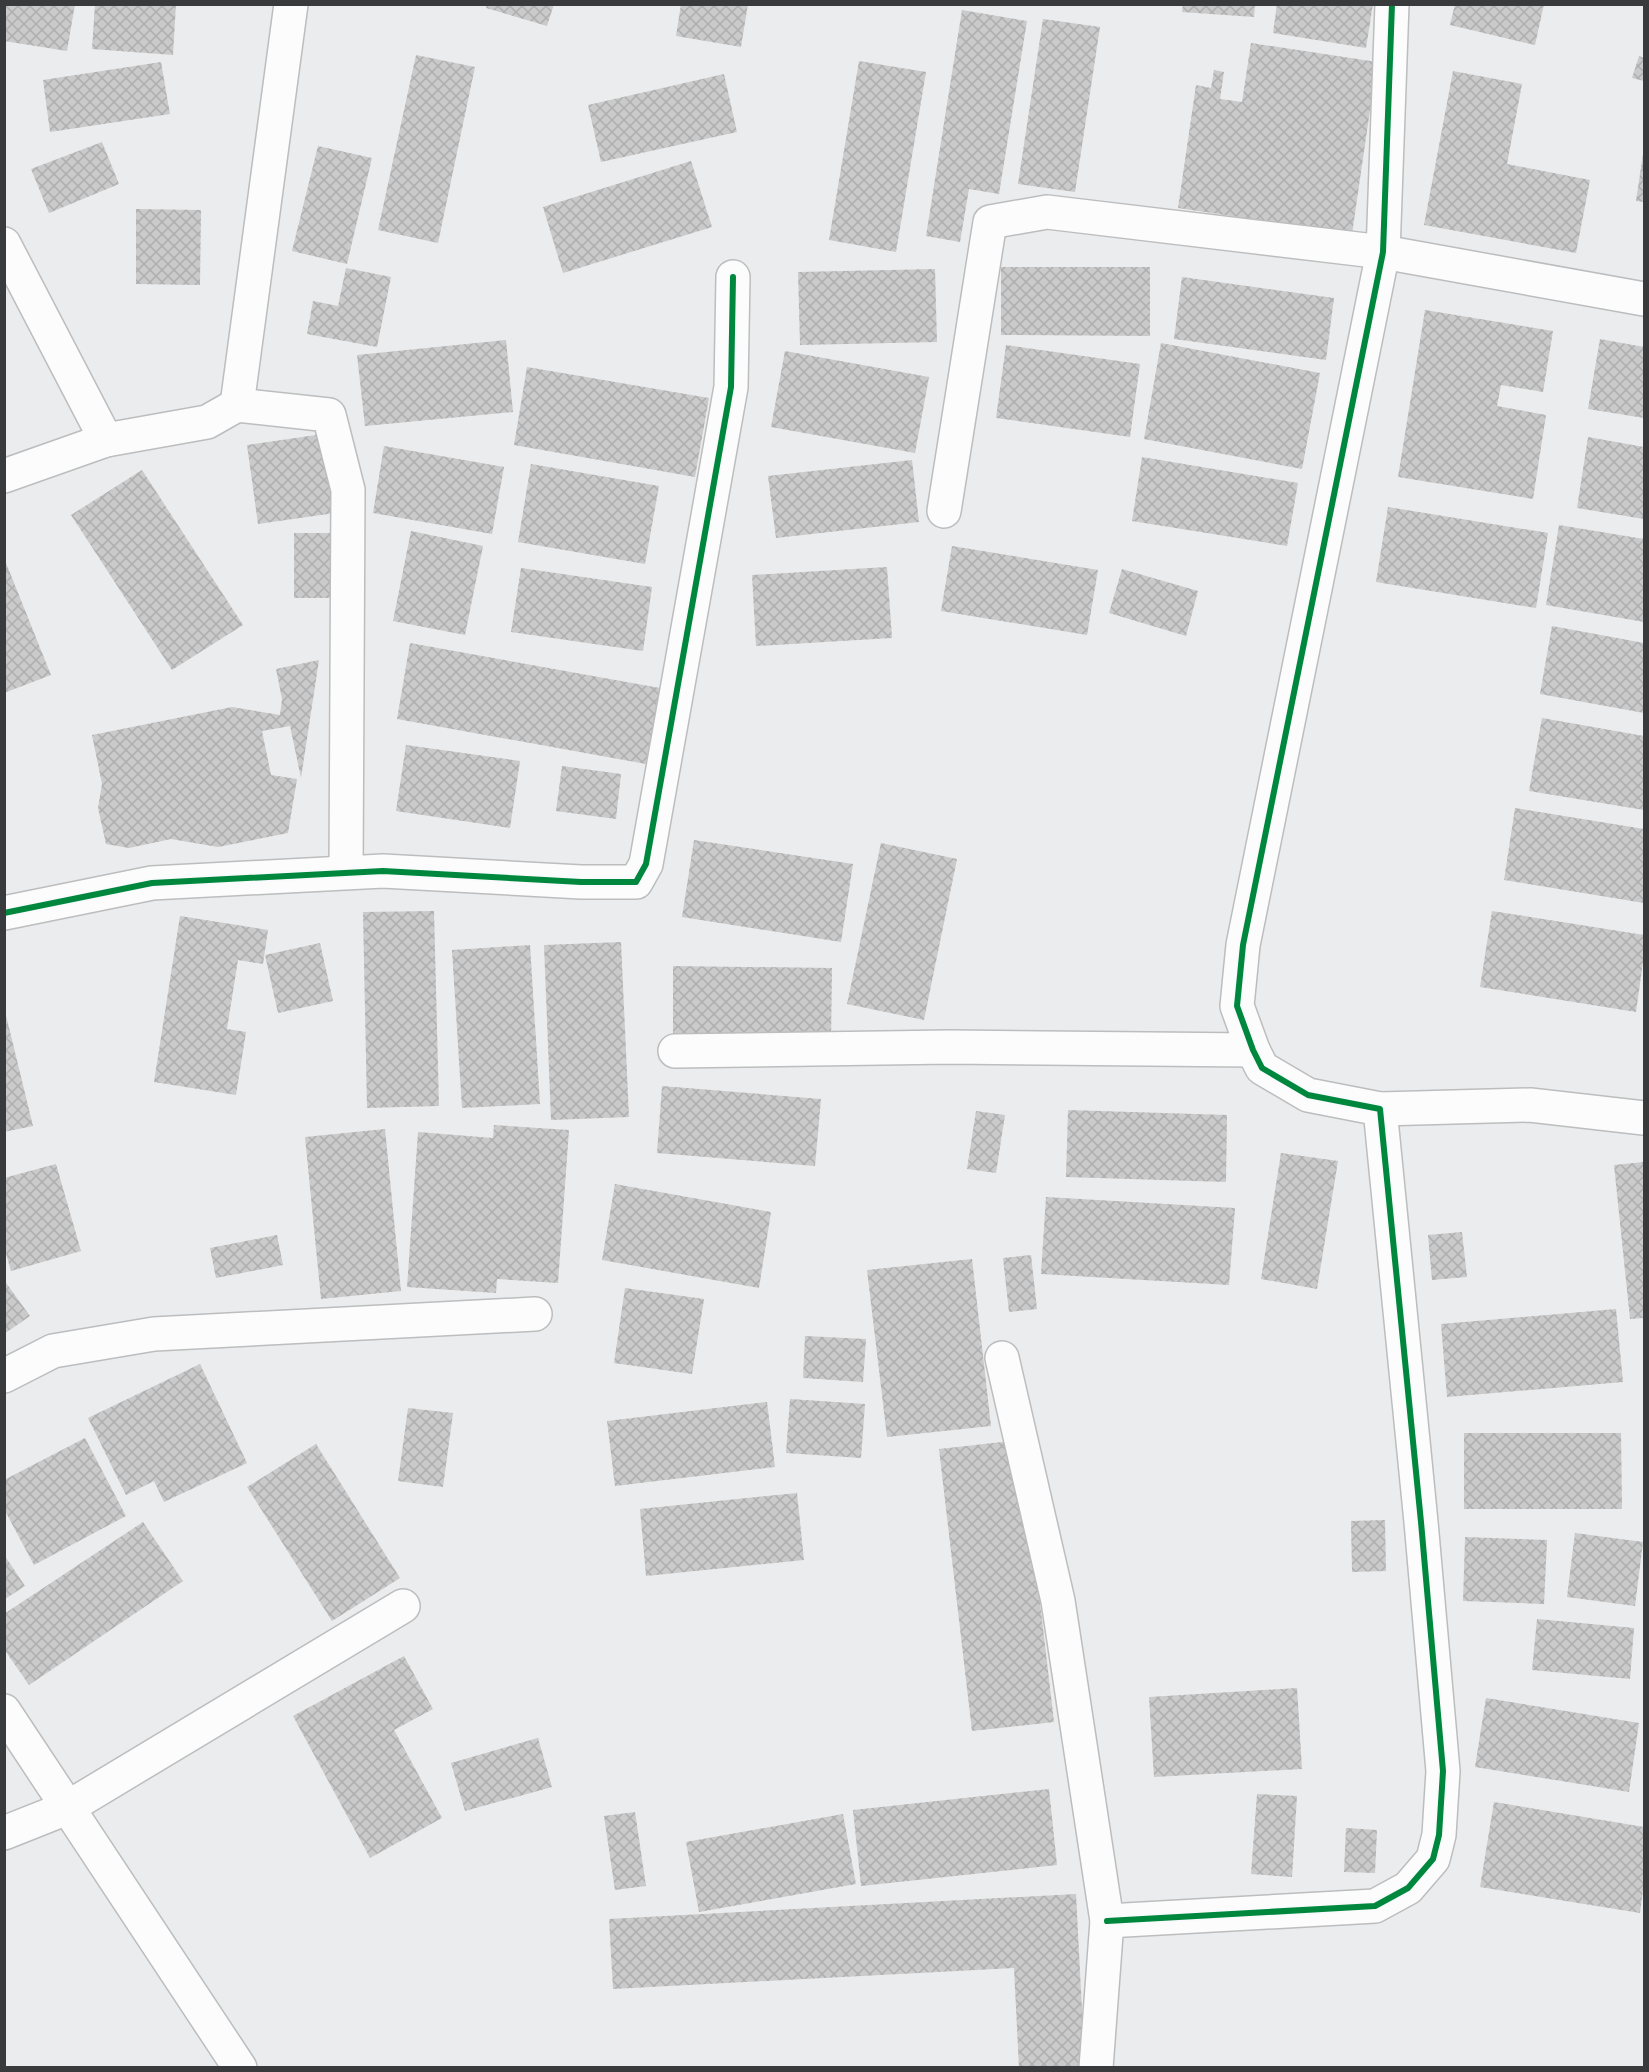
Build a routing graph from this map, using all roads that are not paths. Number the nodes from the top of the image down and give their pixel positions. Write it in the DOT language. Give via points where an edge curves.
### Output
graph roads {
  1 [pos="291,4"];
  2 [pos="1392,4"];
  3 [pos="4,244"];
  4 [pos="1383,252"];
  5 [pos="733,277"];
  6 [pos="1644,299"];
  7 [pos="237,405"];
  8 [pos="106,440"];
  9 [pos="4,476"];
  10 [pos="944,511"];
  11 [pos="346,873"];
  12 [pos="4,913"];
  13 [pos="1253,1050"];
  14 [pos="675,1051"];
  15 [pos="1380,1109"];
  16 [pos="1644,1118"];
  17 [pos="535,1314"];
  18 [pos="1002,1358"];
  19 [pos="4,1376"];
  20 [pos="403,1606"];
  21 [pos="4,1711"];
  22 [pos="67,1808"];
  23 [pos="4,1833"];
  24 [pos="1107,1921"];
  25 [pos="240,2067"];
  26 [pos="1096,2067"];
  1 -- 7 [label="street"];
  2 -- 4 [label="street"];
  3 -- 8 [label="street"];
  4 -- 6 [label="street"];
  4 -- 10 [label="street" via="1047,212 990,222"];
  4 -- 13 [label="street" via="1243,945 1237,1006"];
  5 -- 11 [label="street" via="730,387 646,864 636,882 383,871"];
  7 -- 8 [label="street" via="207,422"];
  7 -- 11 [label="street" via="329,415 348,490"];
  8 -- 9 [label="street"];
  11 -- 12 [label="street" via="152,883"];
  13 -- 14 [label="street" via="950,1047"];
  13 -- 15 [label="street" via="1262,1068 1308,1095"];
  15 -- 16 [label="street" via="1530,1105"];
  15 -- 24 [label="street" via="1443,1771 1439,1835 1433,1859 1408,1888 1375,1906"];
  17 -- 19 [label="street" via="154,1334 53,1351"];
  18 -- 24 [label="street" via="1058,1601"];
  20 -- 22 [label="street"];
  21 -- 22 [label="street"];
  22 -- 23 [label="street"];
  22 -- 25 [label="street"];
  24 -- 26 [label="street"];
}
